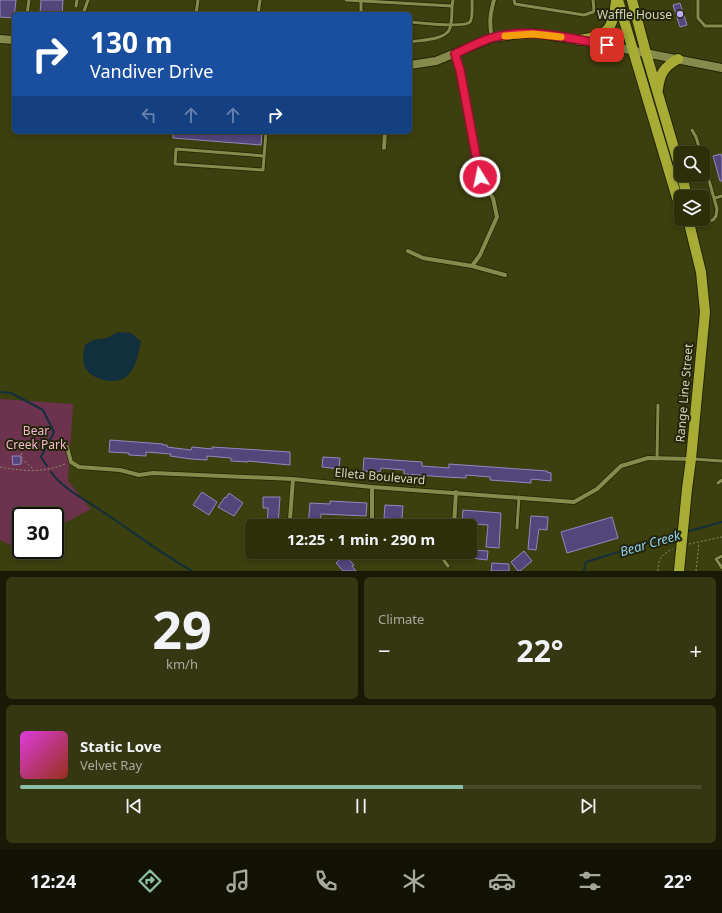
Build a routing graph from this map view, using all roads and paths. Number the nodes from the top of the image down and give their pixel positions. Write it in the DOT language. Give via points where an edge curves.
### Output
graph roads {
  1 [pos="29,0"];
  2 [pos="77,0"];
  3 [pos="88,0"];
  4 [pos="198,0"];
  5 [pos="260,0"];
  6 [pos="346,0"];
  7 [pos="361,0"];
  8 [pos="453,0"];
  9 [pos="472,0"];
  10 [pos="494,0"];
  11 [pos="514,0"];
  12 [pos="593,0"];
  13 [pos="617,0"];
  14 [pos="632,0"];
  15 [pos="698,0"];
  16 [pos="76,6"];
  17 [pos="452,6"];
  18 [pos="27,12"];
  19 [pos="84,12"];
  20 [pos="196,12"];
  21 [pos="258,12"];
  22 [pos="361,12"];
  23 [pos="412,22"];
  24 [pos="450,25"];
  25 [pos="722,26"];
  26 [pos="492,38"];
  27 [pos="0,39"];
  28 [pos="12,40"];
  29 [pos="578,40"];
  30 [pos="412,42"];
  31 [pos="633,50"];
  32 [pos="646,53"];
  33 [pos="455,54"];
  34 [pos="678,59"];
  35 [pos="412,66"];
  36 [pos="722,68"];
  37 [pos="658,93"];
  38 [pos="692,130"];
  39 [pos="266,134"];
  40 [pos="385,134"];
  41 [pos="699,146"];
  42 [pos="384,148"];
  43 [pos="674,149"];
  44 [pos="264,156"];
  45 [pos="710,182"];
  46 [pos="675,190"];
  47 [pos="722,196"];
  48 [pos="715,198"];
  49 [pos="710,220"];
  50 [pos="690,226"];
  51 [pos="408,251"];
  52 [pos="472,266"];
  53 [pos="505,275"];
  54 [pos="658,405"];
  55 [pos="17,442"];
  56 [pos="68,447"];
  57 [pos="657,458"];
  58 [pos="691,459"];
  59 [pos="722,461"];
  60 [pos="71,462"];
  61 [pos="0,467"];
  62 [pos="33,470"];
  63 [pos="293,479"];
  64 [pos="722,480"];
  65 [pos="718,483"];
  66 [pos="372,487"];
  67 [pos="456,492"];
  68 [pos="519,497"];
  69 [pos="290,518"];
  70 [pos="372,519"];
  71 [pos="454,519"];
  72 [pos="517,528"];
  73 [pos="699,542"];
  74 [pos="722,556"];
  75 [pos="443,559"];
  76 [pos="448,566"];
  77 [pos="722,568"];
  78 [pos="679,571"];
  79 [pos="696,571"];
  1 -- 18 [label="lane"];
  2 -- 16 [label="lane"];
  3 -- 19 [label="lane"];
  4 -- 20 [label="lane"];
  5 -- 21 [label="lane"];
  6 -- 7 [label="lane"];
  7 -- 17 [label="lane"];
  7 -- 22 [label="lane"];
  8 -- 17 [label="lane"];
  9 -- 24 [label="lane" via="471,21"];
  10 -- 26 [label="street" via="490,14"];
  11 -- 12 [label="lane" via="516,4 584,15 593,12"];
  13 -- 29 [label="main road" via="612,24 606,32 593,38"];
  13 -- 31 [label="main road"];
  14 -- 32 [label="main road"];
  15 -- 25 [label="lane" via="698,18 705,26"];
  17 -- 24 [label="lane"];
  23 -- 24 [label="lane"];
  24 -- 30 [label="lane" via="447,34 438,38"];
  26 -- 29 [label="main road" via="533,34"];
  26 -- 33 [label="main road"];
  27 -- 28 [label="main road"];
  29 -- 31 [label="main road"];
  31 -- 32 [label="main road"];
  31 -- 46 [label="main road"];
  32 -- 34 [label="main road"];
  32 -- 37 [label="main road"];
  33 -- 35 [label="main road"];
  33 -- 52 [label="street" via="480,177 492,198 497,217 480,255"];
  34 -- 36 [label="main road"];
  34 -- 37 [label="main road" via="663,71"];
  37 -- 43 [label="main road"];
  38 -- 41 [label="lane"];
  39 -- 44 [label="lane"];
  40 -- 42 [label="street"];
  44 -- 44 [label="lane" via="176,149 175,164 263,170"];
  45 -- 48 [label="lane"];
  47 -- 48 [label="lane"];
  48 -- 49 [label="lane" via="718,209 716,216"];
  50 -- 58 [label="main road, Range Line Street" via="701,272 705,312"];
  51 -- 52 [label="street" via="422,258"];
  52 -- 53 [label="street"];
  54 -- 57 [label="lane"];
  55 -- 62 [label="path" via="22,460"];
  56 -- 60 [label="street"];
  57 -- 58 [label="street, Elleta Boulevard"];
  57 -- 68 [label="street, Elleta Boulevard" via="621,466 596,489 574,502"];
  58 -- 59 [label="lane"];
  58 -- 78 [label="main road, Range Line Street, bridge"];
  60 -- 62 [label="path" via="56,468"];
  60 -- 63 [label="street, Elleta Boulevard" via="79,467 120,470 139,475 153,473"];
  61 -- 62 [label="path"];
  63 -- 66 [label="street, Elleta Boulevard"];
  63 -- 69 [label="street"];
  64 -- 65 [label="lane"];
  66 -- 67 [label="street, Elleta Boulevard"];
  66 -- 70 [label="street"];
  67 -- 68 [label="street, Elleta Boulevard"];
  67 -- 71 [label="street"];
  68 -- 72 [label="lane"];
  73 -- 79 [label="path"];
  74 -- 77 [label="lane" via="716,559"];
  75 -- 76 [label="lane"];
}
